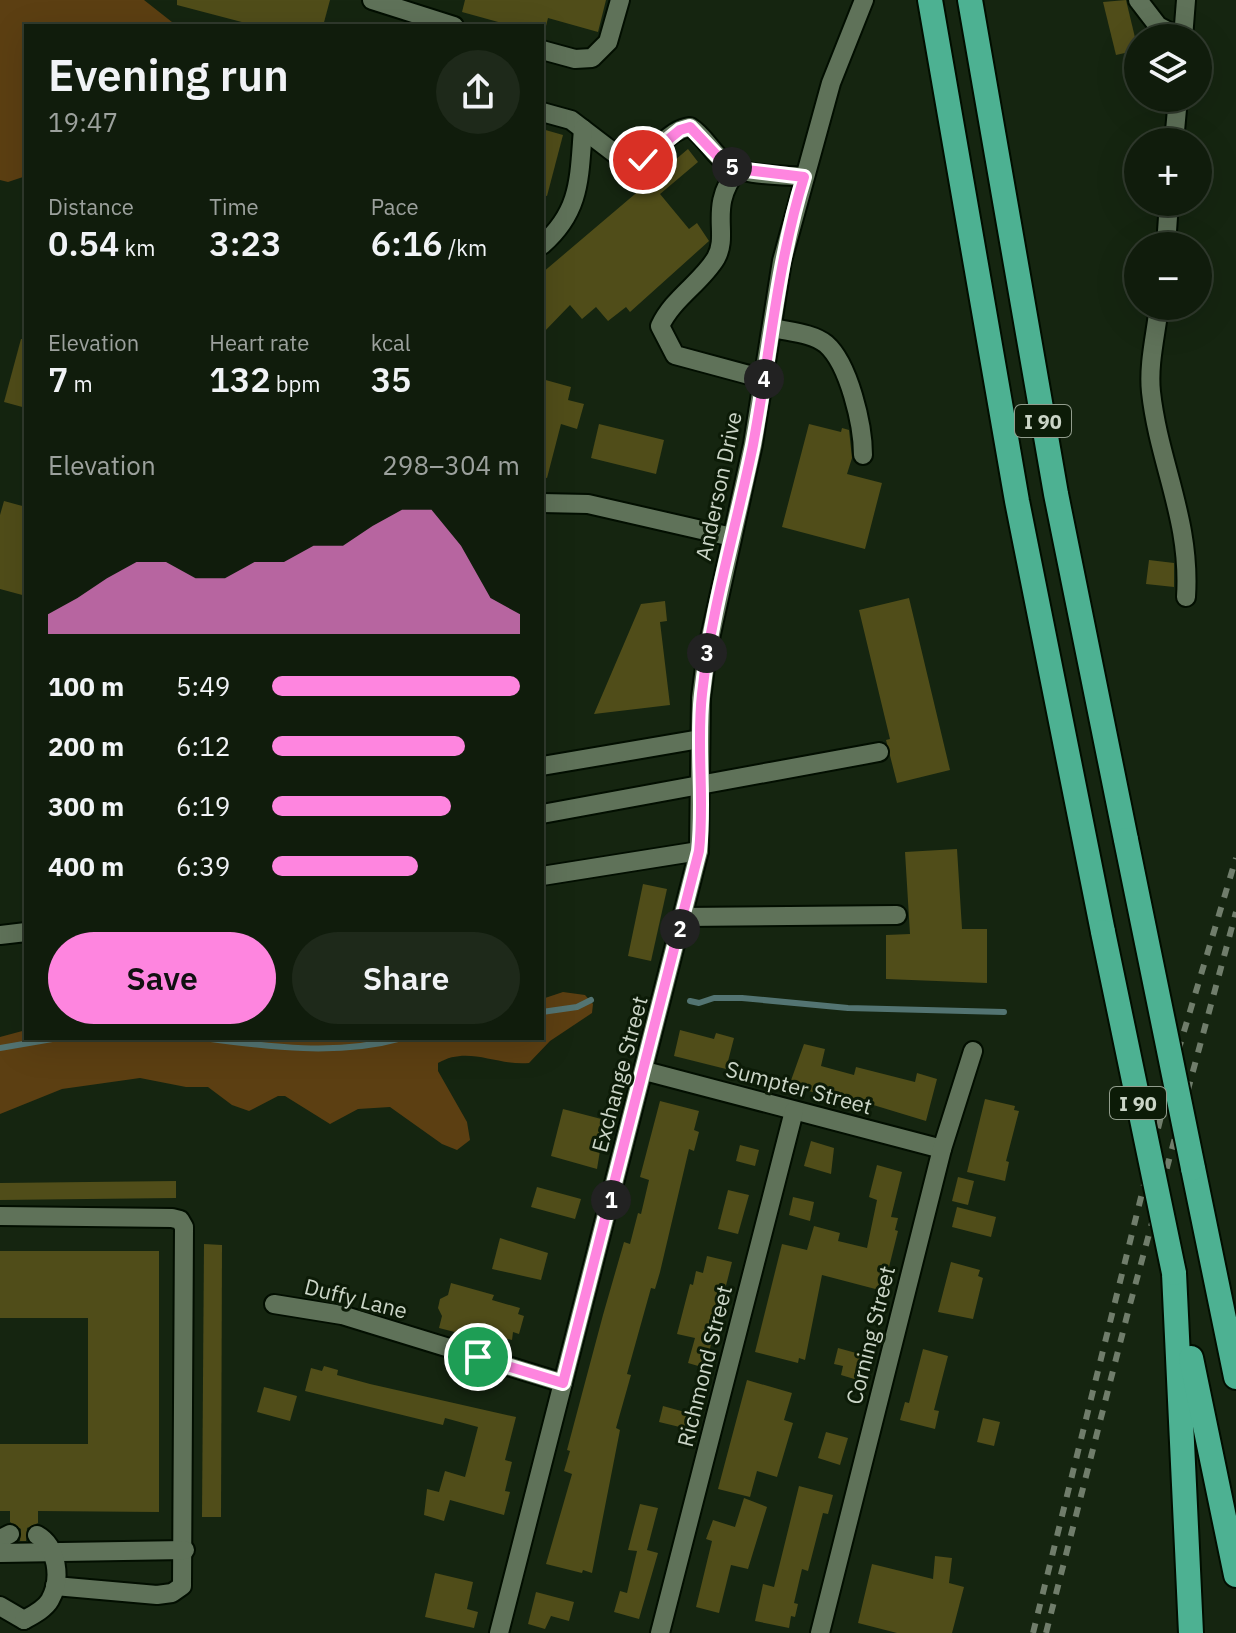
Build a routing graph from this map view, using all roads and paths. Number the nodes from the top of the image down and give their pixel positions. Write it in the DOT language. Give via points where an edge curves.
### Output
graph roads {
  1 [pos="372,0"];
  2 [pos="620,0"];
  3 [pos="864,0"];
  4 [pos="922,0"];
  5 [pos="930,0"];
  6 [pos="970,0"];
  7 [pos="1138,0"];
  8 [pos="1186,0"];
  9 [pos="426,15"];
  10 [pos="449,24"];
  11 [pos="1156,24"];
  12 [pos="1183,24"];
  13 [pos="544,51"];
  14 [pos="946,98"];
  15 [pos="544,113"];
  16 [pos="583,129"];
  17 [pos="738,169"];
  18 [pos="804,177"];
  19 [pos="544,243"];
  20 [pos="1158,320"];
  21 [pos="773,328"];
  22 [pos="764,379"];
  23 [pos="863,455"];
  24 [pos="544,503"];
  25 [pos="732,537"];
  26 [pos="1186,597"];
  27 [pos="700,739"];
  28 [pos="879,752"];
  29 [pos="544,766"];
  30 [pos="702,787"];
  31 [pos="544,814"];
  32 [pos="699,851"];
  33 [pos="544,876"];
  34 [pos="897,915"];
  35 [pos="683,917"];
  36 [pos="24,932"];
  37 [pos="0,935"];
  38 [pos="973,1051"];
  39 [pos="645,1071"];
  40 [pos="794,1111"];
  41 [pos="942,1149"];
  42 [pos="0,1216"];
  43 [pos="1174,1273"];
  44 [pos="274,1304"];
  45 [pos="1226,1326"];
  46 [pos="1236,1365"];
  47 [pos="1236,1377"];
  48 [pos="563,1383"];
  49 [pos="37,1535"];
  50 [pos="185,1550"];
  51 [pos="0,1553"];
  52 [pos="55,1553"];
  53 [pos="1236,1575"];
  54 [pos="55,1586"];
  55 [pos="0,1606"];
  56 [pos="24,1627"];
  57 [pos="499,1633"];
  58 [pos="660,1633"];
  59 [pos="820,1633"];
  60 [pos="1191,1633"];
  1 -- 9 [label="street"];
  2 -- 13 [label="street" via="608,42 592,58"];
  3 -- 18 [label="street, Anderson Drive" via="831,83"];
  4 -- 14 [label="highway"];
  5 -- 14 [label="highway, I 90"];
  6 -- 45 [label="highway, I 90, bridge" via="1056,494"];
  7 -- 11 [label="street"];
  8 -- 12 [label="street"];
  9 -- 10 [label="street"];
  14 -- 43 [label="highway, I 90, bridge" via="1017,501"];
  15 -- 16 [label="street"];
  16 -- 17 [label="street" via="626,162 643,160 690,127 724,163"];
  16 -- 19 [label="street" via="579,184 570,215"];
  17 -- 18 [label="street"];
  17 -- 22 [label="street" via="721,199 715,258 660,326 675,355"];
  18 -- 21 [label="street, Anderson Drive" via="788,232"];
  20 -- 26 [label="street" via="1151,389 1179,505"];
  21 -- 22 [label="street, Anderson Drive"];
  21 -- 23 [label="street" via="811,336 836,356 863,433"];
  22 -- 25 [label="street, Anderson Drive"];
  24 -- 25 [label="street" via="588,504"];
  25 -- 27 [label="street, Anderson Drive" via="707,652"];
  27 -- 29 [label="street"];
  27 -- 30 [label="street, Anderson Drive"];
  28 -- 30 [label="street"];
  30 -- 31 [label="street"];
  30 -- 32 [label="street, Anderson Drive"];
  32 -- 33 [label="street"];
  32 -- 35 [label="street, Exchange Street"];
  34 -- 35 [label="street"];
  35 -- 39 [label="street, Exchange Street"];
  36 -- 37 [label="street"];
  38 -- 41 [label="street, Corning Street"];
  39 -- 40 [label="street, Sumpter Street"];
  39 -- 48 [label="street, Exchange Street"];
  40 -- 41 [label="street, Sumpter Street"];
  40 -- 58 [label="street, Richmond Street"];
  41 -- 59 [label="street, Corning Street"];
  42 -- 50 [label="street" via="172,1218 184,1227"];
  43 -- 53 [label="highway, I 90"];
  43 -- 60 [label="highway"];
  44 -- 48 [label="street, Duffy Lane" via="342,1315"];
  45 -- 46 [label="highway"];
  45 -- 47 [label="highway, I 90"];
  48 -- 57 [label="street, Exchange Street"];
  49 -- 52 [label="street" via="49,1541"];
  50 -- 52 [label="street"];
  50 -- 54 [label="street" via="182,1586 172,1593"];
  51 -- 52 [label="street"];
  52 -- 54 [label="street"];
  54 -- 56 [label="street" via="50,1600"];
  55 -- 56 [label="street"];
}
